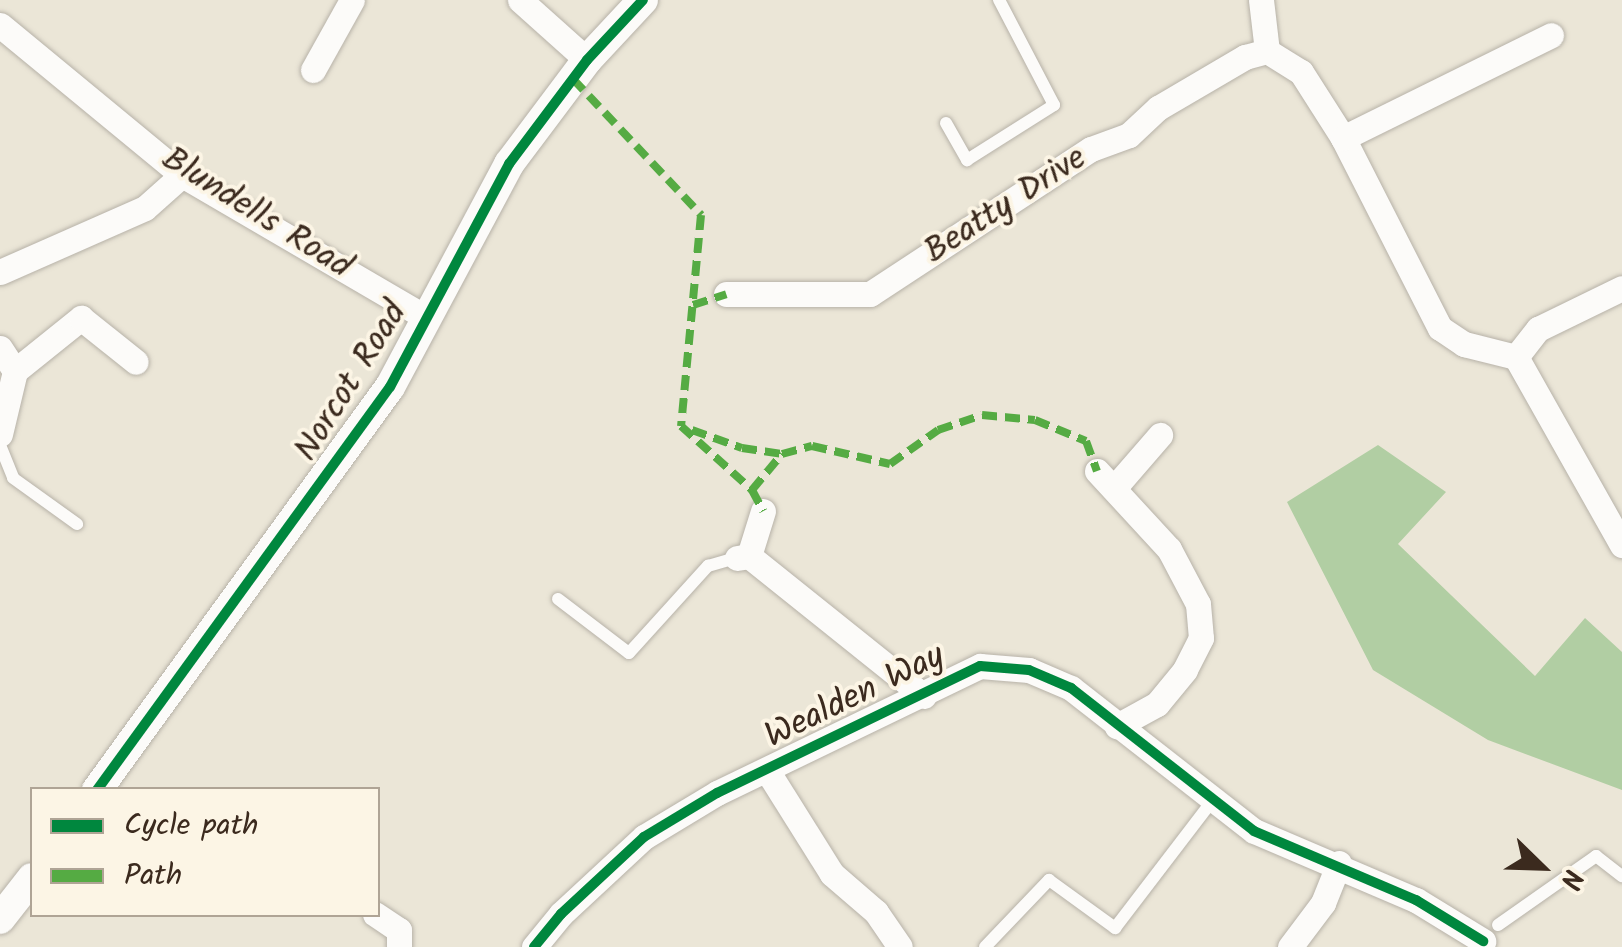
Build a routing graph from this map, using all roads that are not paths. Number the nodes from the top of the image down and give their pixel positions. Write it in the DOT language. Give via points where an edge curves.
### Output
graph roads {
  1 [pos="352,0"];
  2 [pos="520,0"];
  3 [pos="643,0"];
  4 [pos="999,0"];
  5 [pos="1260,0"];
  6 [pos="0,24"];
  7 [pos="1551,35"];
  8 [pos="1267,51"];
  9 [pos="587,60"];
  10 [pos="313,70"];
  11 [pos="946,123"];
  12 [pos="1343,138"];
  13 [pos="182,175"];
  14 [pos="0,272"];
  15 [pos="1622,288"];
  16 [pos="726,294"];
  17 [pos="426,318"];
  18 [pos="0,348"];
  19 [pos="1516,357"];
  20 [pos="136,362"];
  21 [pos="15,371"];
  22 [pos="0,434"];
  23 [pos="1160,435"];
  24 [pos="0,446"];
  25 [pos="763,511"];
  26 [pos="77,524"];
  27 [pos="1622,545"];
  28 [pos="741,558"];
  29 [pos="558,599"];
  30 [pos="924,696"];
  31 [pos="1117,726"];
  32 [pos="768,772"];
  33 [pos="99,787"];
  34 [pos="1214,800"];
  35 [pos="1339,863"];
  36 [pos="1622,876"];
  37 [pos="30,881"];
  38 [pos="379,917"];
  39 [pos="0,919"];
  40 [pos="1488,937"];
  41 [pos="398,947"];
  42 [pos="534,947"];
  43 [pos="900,947"];
  44 [pos="985,947"];
  45 [pos="1290,947"];
  1 -- 10 [label="street"];
  2 -- 9 [label="street"];
  3 -- 9 [label="street, Norcot Road"];
  4 -- 11 [label="lane" via="1054,106 967,160"];
  5 -- 8 [label="street"];
  6 -- 13 [label="street, Blundells Road"];
  7 -- 12 [label="street"];
  8 -- 12 [label="street" via="1301,72"];
  8 -- 16 [label="street, Beatty Drive" via="1245,56 1158,108 1128,135 1091,149 870,294"];
  9 -- 17 [label="street, Norcot Road" via="509,164"];
  12 -- 19 [label="street" via="1440,328 1464,344"];
  13 -- 14 [label="street" via="145,208"];
  13 -- 17 [label="street, Blundells Road"];
  15 -- 19 [label="street" via="1538,329"];
  17 -- 33 [label="street, Norcot Road" via="390,387"];
  18 -- 21 [label="street"];
  19 -- 27 [label="street"];
  20 -- 21 [label="street" via="81,318"];
  21 -- 22 [label="street"];
  23 -- 31 [label="street" via="1106,479 1169,549 1198,604 1201,638 1186,670 1157,704"];
  24 -- 26 [label="lane" via="13,478"];
  25 -- 28 [label="street"];
  28 -- 29 [label="lane" via="708,566 629,653"];
  28 -- 30 [label="street"];
  30 -- 31 [label="street, Wealden Way" via="980,666 1029,670 1070,688"];
  30 -- 32 [label="street, Wealden Way"];
  31 -- 34 [label="street, Wealden Way"];
  32 -- 42 [label="street, Wealden Way" via="717,792 644,837"];
  32 -- 43 [label="street" via="832,874 876,912"];
  34 -- 35 [label="street, Wealden Way" via="1254,831"];
  34 -- 44 [label="lane" via="1115,928 1049,880"];
  35 -- 40 [label="street, Wealden Way"];
  35 -- 45 [label="street" via="1323,903"];
  36 -- 40 [label="lane" via="1596,856"];
  37 -- 39 [label="street"];
  38 -- 41 [label="street" via="399,930"];
}
